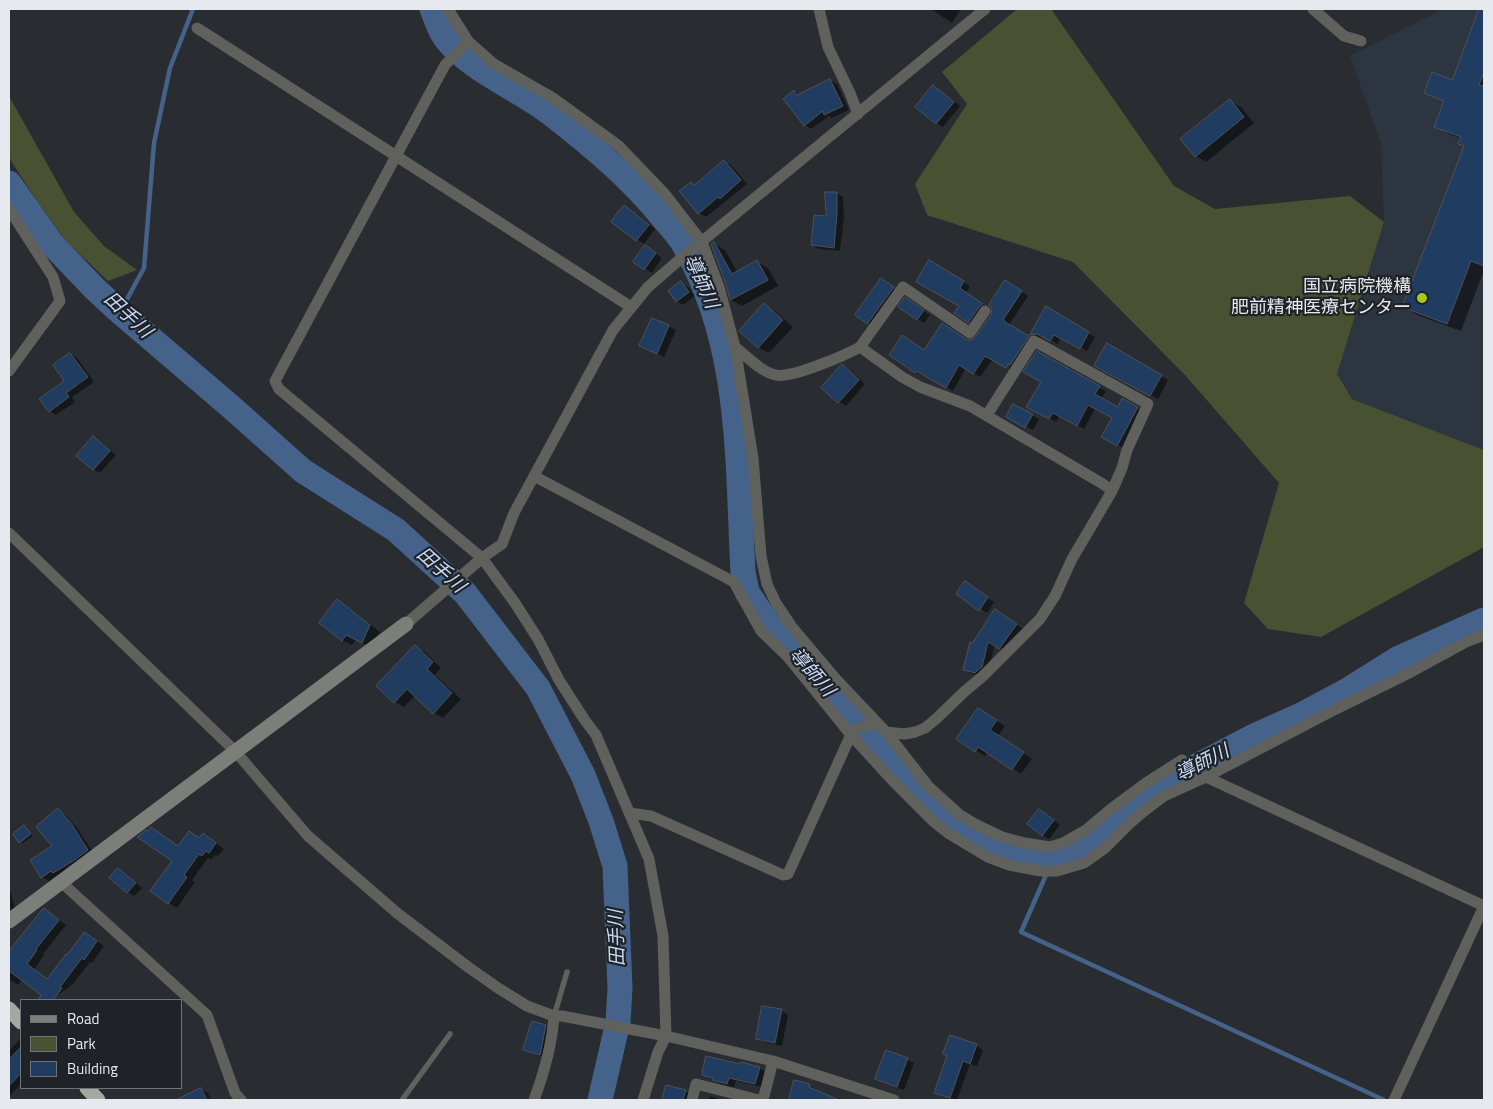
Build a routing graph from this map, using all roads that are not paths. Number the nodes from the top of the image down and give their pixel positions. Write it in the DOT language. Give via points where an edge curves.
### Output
graph roads {
  1 [pos="448,9"];
  2 [pos="818,9"];
  3 [pos="986,9"];
  4 [pos="1313,9"];
  5 [pos="197,28"];
  6 [pos="1361,40"];
  7 [pos="468,41"];
  8 [pos="858,114"];
  9 [pos="396,157"];
  10 [pos="9,208"];
  11 [pos="702,242"];
  12 [pos="631,307"];
  13 [pos="985,311"];
  14 [pos="735,347"];
  15 [pos="860,347"];
  16 [pos="9,370"];
  17 [pos="987,415"];
  18 [pos="534,476"];
  19 [pos="1112,491"];
  20 [pos="9,533"];
  21 [pos="482,558"];
  22 [pos="406,624"];
  23 [pos="1484,635"];
  24 [pos="876,723"];
  25 [pos="886,732"];
  26 [pos="852,733"];
  27 [pos="235,751"];
  28 [pos="1201,779"];
  29 [pos="630,813"];
  30 [pos="61,882"];
  31 [pos="1484,906"];
  32 [pos="9,921"];
  33 [pos="568,972"];
  34 [pos="9,1009"];
  35 [pos="558,1016"];
  36 [pos="20,1021"];
  37 [pos="450,1034"];
  38 [pos="661,1035"];
  39 [pos="773,1061"];
  40 [pos="88,1089"];
  41 [pos="98,1100"];
  42 [pos="241,1100"];
  43 [pos="402,1100"];
  44 [pos="534,1100"];
  45 [pos="643,1100"];
  46 [pos="692,1100"];
  47 [pos="759,1100"];
  48 [pos="763,1100"];
  49 [pos="894,1100"];
  50 [pos="1394,1100"];
  1 -- 7 [label="street"];
  2 -- 8 [label="street" via="828,47"];
  3 -- 8 [label="street"];
  4 -- 6 [label="street" via="1344,36"];
  5 -- 9 [label="street"];
  7 -- 9 [label="street" via="445,65"];
  7 -- 11 [label="street" via="494,64 553,98 619,146 665,194"];
  8 -- 11 [label="street"];
  9 -- 12 [label="street"];
  9 -- 21 [label="street" via="275,381 279,389"];
  10 -- 16 [label="street" via="53,278 60,301"];
  11 -- 12 [label="street" via="648,287"];
  11 -- 14 [label="street" via="719,287"];
  12 -- 18 [label="street" via="613,330"];
  13 -- 15 [label="street" via="970,333 904,287"];
  14 -- 15 [label="street" via="767,372 778,376 790,375"];
  14 -- 24 [label="street" via="753,458 761,556 767,584 792,627"];
  15 -- 17 [label="street" via="914,384"];
  17 -- 19 [label="street"];
  17 -- 19 [label="street" via="1034,341 1148,404"];
  18 -- 21 [label="street" via="502,544"];
  18 -- 26 [label="street" via="734,582 761,631 788,657"];
  19 -- 25 [label="street" via="1072,559 1055,596 1033,626 925,728 905,734"];
  20 -- 27 [label="street"];
  21 -- 22 [label="street"];
  21 -- 29 [label="street" via="515,603 559,680 596,734"];
  22 -- 27 [label="street"];
  23 -- 28 [label="street"];
  24 -- 25 [label="street"];
  24 -- 26 [label="street"];
  25 -- 28 [label="street" via="928,786 960,815 1002,837 1050,847 1086,830 1146,783 1182,760"];
  26 -- 28 [label="street" via="893,782 948,833 988,857 1041,871 1057,871 1084,863 1164,796"];
  26 -- 29 [label="street" via="788,874 783,876 651,816"];
  27 -- 30 [label="street"];
  27 -- 35 [label="street" via="308,836 397,913 498,988 527,1006"];
  28 -- 31 [label="street"];
  29 -- 38 [label="street" via="649,859 663,936"];
  30 -- 32 [label="street"];
  30 -- 42 [label="street" via="207,1015 235,1093"];
  31 -- 50 [label="street"];
  33 -- 35 [label="lane"];
  34 -- 36 [label="highway"];
  35 -- 38 [label="street"];
  35 -- 44 [label="street"];
  37 -- 43 [label="lane"];
  38 -- 39 [label="street"];
  38 -- 45 [label="street"];
  39 -- 48 [label="street"];
  39 -- 49 [label="street"];
  40 -- 41 [label="highway"];
  46 -- 47 [label="street" via="696,1084"];
}
